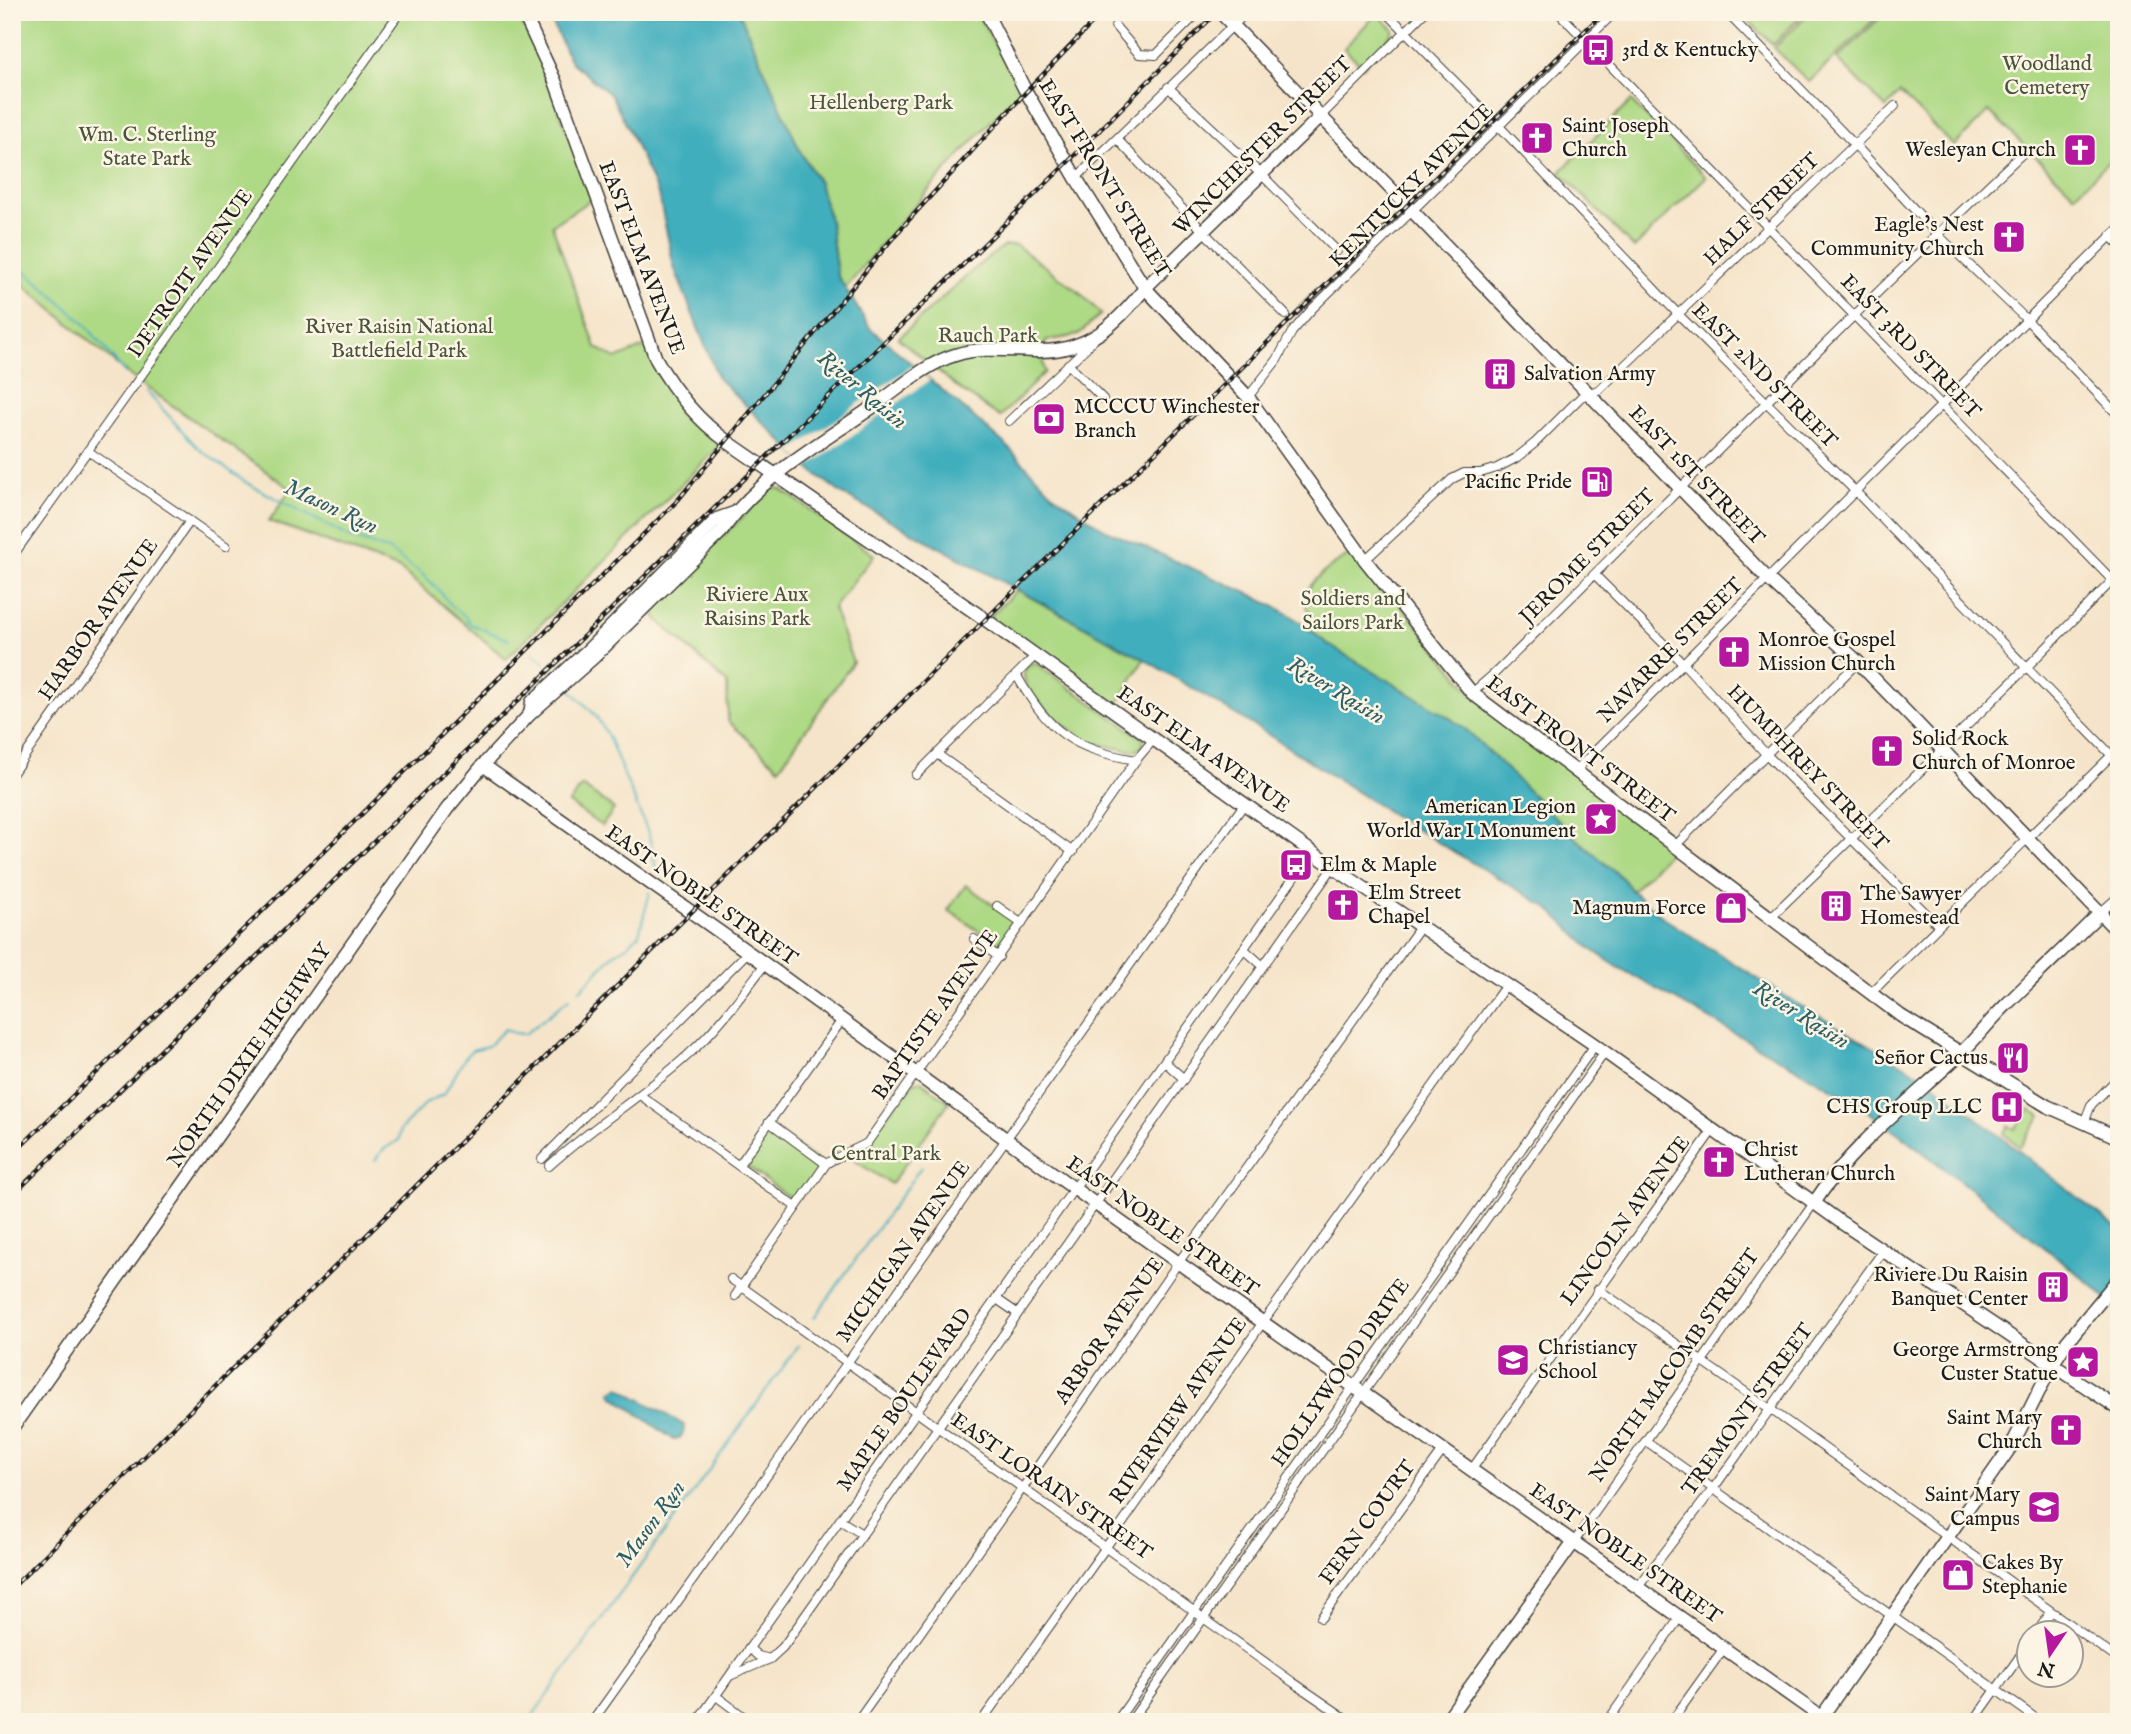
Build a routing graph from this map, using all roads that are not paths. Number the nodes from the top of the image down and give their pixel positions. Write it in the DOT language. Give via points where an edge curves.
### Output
graph roads {
  1 [pos="400,12"];
  2 [pos="523,12"];
  3 [pos="986,12"];
  4 [pos="1199,12"];
  5 [pos="1220,12"];
  6 [pos="1247,12"];
  7 [pos="1386,12"];
  8 [pos="1425,12"];
  9 [pos="1558,12"];
  10 [pos="1615,12"];
  11 [pos="1726,12"];
  12 [pos="1115,26"];
  13 [pos="1233,26"];
  14 [pos="1405,32"];
  15 [pos="1585,41"];
  16 [pos="1168,88"];
  17 [pos="1895,106"];
  18 [pos="1320,117"];
  19 [pos="1498,125"];
  20 [pos="1118,139"];
  21 [pos="1855,145"];
  22 [pos="2026,150"];
  23 [pos="1262,175"];
  24 [pos="1076,178"];
  25 [pos="1413,211"];
  26 [pos="1768,228"];
  27 [pos="2119,228"];
  28 [pos="1204,232"];
  29 [pos="1937,234"];
  30 [pos="2110,236"];
  31 [pos="2119,246"];
  32 [pos="1337,251"];
  33 [pos="1145,288"];
  34 [pos="1854,314"];
  35 [pos="1286,315"];
  36 [pos="1679,315"];
  37 [pos="2026,319"];
  38 [pos="1098,336"];
  39 [pos="1068,364"];
  40 [pos="1590,395"];
  41 [pos="1248,397"];
  42 [pos="1103,399"];
  43 [pos="1766,404"];
  44 [pos="1941,405"];
  45 [pos="2119,416"];
  46 [pos="1009,421"];
  47 [pos="88,451"];
  48 [pos="776,475"];
  49 [pos="1682,489"];
  50 [pos="1856,492"];
  51 [pos="190,522"];
  52 [pos="226,546"];
  53 [pos="12,557"];
  54 [pos="1365,560"];
  55 [pos="1595,575"];
  56 [pos="2115,577"];
  57 [pos="1768,579"];
  58 [pos="2119,587"];
  59 [pos="1036,656"];
  60 [pos="1858,662"];
  61 [pos="1683,663"];
  62 [pos="2027,667"];
  63 [pos="1017,676"];
  64 [pos="1472,693"];
  65 [pos="1154,739"];
  66 [pos="2119,748"];
  67 [pos="1942,749"];
  68 [pos="937,754"];
  69 [pos="1766,754"];
  70 [pos="2111,755"];
  71 [pos="1136,760"];
  72 [pos="2119,763"];
  73 [pos="483,765"];
  74 [pos="1574,771"];
  75 [pos="12,774"];
  76 [pos="916,775"];
  77 [pos="1245,803"];
  78 [pos="2026,838"];
  79 [pos="1850,839"];
  80 [pos="1674,847"];
  81 [pos="1073,852"];
  82 [pos="1312,852"];
  83 [pos="1333,867"];
  84 [pos="2119,896"];
  85 [pos="997,906"];
  86 [pos="2100,913"];
  87 [pos="1770,918"];
  88 [pos="1022,924"];
  89 [pos="1938,925"];
  90 [pos="1420,927"];
  91 [pos="2119,933"];
  92 [pos="974,939"];
  93 [pos="1244,949"];
  94 [pos="748,952"];
  95 [pos="999,957"];
  96 [pos="765,964"];
  97 [pos="1263,966"];
  98 [pos="1506,985"];
  99 [pos="1871,993"];
  100 [pos="842,1020"];
  101 [pos="1600,1049"];
  102 [pos="1960,1054"];
  103 [pos="1165,1062"];
  104 [pos="915,1075"];
  105 [pos="2119,1077"];
  106 [pos="1184,1079"];
  107 [pos="640,1095"];
  108 [pos="769,1122"];
  109 [pos="2084,1123"];
  110 [pos="1712,1131"];
  111 [pos="2119,1138"];
  112 [pos="1006,1139"];
  113 [pos="551,1149"];
  114 [pos="558,1157"];
  115 [pos="541,1159"];
  116 [pos="739,1164"];
  117 [pos="826,1164"];
  118 [pos="548,1166"];
  119 [pos="1074,1188"];
  120 [pos="1094,1203"];
  121 [pos="1814,1203"];
  122 [pos="796,1207"];
  123 [pos="1883,1251"];
  124 [pos="1178,1263"];
  125 [pos="2119,1278"];
  126 [pos="732,1279"];
  127 [pos="742,1286"];
  128 [pos="1598,1289"];
  129 [pos="735,1296"];
  130 [pos="998,1300"];
  131 [pos="1017,1313"];
  132 [pos="1263,1322"];
  133 [pos="847,1362"];
  134 [pos="1702,1362"];
  135 [pos="2052,1366"];
  136 [pos="1359,1389"];
  137 [pos="1770,1409"];
  138 [pos="2119,1409"];
  139 [pos="916,1412"];
  140 [pos="12,1428"];
  141 [pos="938,1428"];
  142 [pos="1646,1441"];
  143 [pos="1444,1449"];
  144 [pos="1472,1469"];
  145 [pos="1022,1489"];
  146 [pos="1713,1489"];
  147 [pos="841,1521"];
  148 [pos="862,1534"];
  149 [pos="1947,1538"];
  150 [pos="1574,1542"];
  151 [pos="1106,1547"];
  152 [pos="1638,1587"];
  153 [pos="1195,1612"];
  154 [pos="2052,1612"];
  155 [pos="1892,1616"];
  156 [pos="1680,1617"];
  157 [pos="1204,1618"];
  158 [pos="1321,1618"];
  159 [pos="2048,1618"];
  160 [pos="1724,1648"];
  161 [pos="750,1649"];
  162 [pos="771,1660"];
  163 [pos="2119,1660"];
  164 [pos="2016,1661"];
  165 [pos="730,1676"];
  166 [pos="1996,1690"];
  167 [pos="716,1696"];
  168 [pos="1822,1720"];
  169 [pos="592,1722"];
  170 [pos="697,1722"];
  171 [pos="751,1722"];
  172 [pos="857,1722"];
  173 [pos="981,1722"];
  174 [pos="1116,1722"];
  175 [pos="1130,1722"];
  176 [pos="1351,1722"];
  177 [pos="1445,1722"];
  178 [pos="1607,1722"];
  179 [pos="1671,1722"];
  180 [pos="1973,1722"];
  181 [pos="2041,1722"];
  1 -- 47 [label="street, DETROIT AVENUE"];
  2 -- 48 [label="street, EAST ELM AVENUE" via="555,81 656,359 706,425"];
  3 -- 24 [label="street, EAST FRONT STREET"];
  4 -- 12 [label="street" via="1156,55 1139,54"];
  5 -- 13 [label="street, EAST 1ST STREET"];
  6 -- 13 [label="street"];
  7 -- 14 [label="street, EAST 2ND STREET"];
  8 -- 14 [label="street, WINCHESTER STREET"];
  9 -- 15 [label="street, EAST 3RD STREET"];
  10 -- 15 [label="street, KENTUCKY AVENUE"];
  11 -- 21 [label="street"];
  13 -- 16 [label="street"];
  13 -- 18 [label="street, EAST 1ST STREET"];
  14 -- 18 [label="street, WINCHESTER STREET"];
  14 -- 19 [label="street, EAST 2ND STREET"];
  15 -- 19 [label="street, KENTUCKY AVENUE"];
  15 -- 26 [label="street, EAST 3RD STREET"];
  16 -- 20 [label="street"];
  16 -- 23 [label="street"];
  17 -- 21 [label="street, HALF STREET"];
  18 -- 23 [label="street, WINCHESTER STREET"];
  18 -- 25 [label="street, EAST 1ST STREET"];
  19 -- 25 [label="street, KENTUCKY AVENUE"];
  19 -- 36 [label="street, EAST 2ND STREET"];
  20 -- 24 [label="street"];
  20 -- 28 [label="street"];
  21 -- 26 [label="street, HALF STREET"];
  21 -- 29 [label="street"];
  22 -- 29 [label="street, JEROME STREET"];
  23 -- 28 [label="street, WINCHESTER STREET"];
  23 -- 32 [label="street"];
  24 -- 33 [label="street, EAST FRONT STREET"];
  25 -- 40 [label="street, EAST 1ST STREET"];
  25 -- 41 [label="street, KENTUCKY AVENUE" via="1301,320"];
  26 -- 34 [label="street, EAST 3RD STREET"];
  26 -- 36 [label="street, HALF STREET"];
  27 -- 30 [label="street, NAVARRE STREET"];
  28 -- 33 [label="street, WINCHESTER STREET"];
  28 -- 35 [label="street"];
  29 -- 34 [label="street, JEROME STREET"];
  29 -- 37 [label="street"];
  30 -- 31 [label="street"];
  30 -- 37 [label="street, NAVARRE STREET"];
  33 -- 38 [label="street, WINCHESTER STREET" via="1120,319"];
  33 -- 41 [label="street, EAST FRONT STREET"];
  34 -- 43 [label="street, JEROME STREET"];
  34 -- 44 [label="street, EAST 3RD STREET"];
  36 -- 40 [label="street, HALF STREET"];
  36 -- 43 [label="street, EAST 2ND STREET"];
  37 -- 44 [label="street, NAVARRE STREET"];
  37 -- 45 [label="street"];
  38 -- 39 [label="street, WINCHESTER STREET"];
  38 -- 48 [label="street, WINCHESTER STREET" via="1068,348 996,348 955,355 926,369"];
  39 -- 42 [label="street"];
  39 -- 46 [label="street, WINCHESTER STREET"];
  40 -- 49 [label="street, EAST 1ST STREET"];
  40 -- 54 [label="street, HALF STREET" via="1581,397 1516,458 1497,468 1452,479"];
  41 -- 54 [label="street, EAST FRONT STREET"];
  43 -- 49 [label="street, JEROME STREET"];
  43 -- 50 [label="street, EAST 2ND STREET"];
  44 -- 50 [label="street, NAVARRE STREET"];
  44 -- 56 [label="street, EAST 3RD STREET"];
  47 -- 51 [label="street"];
  47 -- 53 [label="street, DETROIT AVENUE"];
  48 -- 59 [label="street, EAST ELM AVENUE"];
  48 -- 73 [label="street, NORTH DIXIE HIGHWAY"];
  49 -- 55 [label="street, JEROME STREET"];
  49 -- 57 [label="street, EAST 1ST STREET"];
  50 -- 57 [label="street, NAVARRE STREET"];
  50 -- 62 [label="street, EAST 2ND STREET"];
  51 -- 52 [label="street"];
  51 -- 75 [label="street, HARBOR AVENUE"];
  54 -- 64 [label="street, EAST FRONT STREET"];
  55 -- 61 [label="street, HUMPHREY STREET"];
  55 -- 64 [label="street, JEROME STREET"];
  56 -- 58 [label="street, EAST 3RD STREET"];
  56 -- 62 [label="street"];
  57 -- 60 [label="street, EAST 1ST STREET"];
  57 -- 61 [label="street, NAVARRE STREET"];
  59 -- 63 [label="street"];
  59 -- 65 [label="street, EAST ELM AVENUE"];
  60 -- 67 [label="street, EAST 1ST STREET"];
  60 -- 69 [label="street"];
  61 -- 69 [label="street, HUMPHREY STREET"];
  61 -- 74 [label="street, NAVARRE STREET"];
  62 -- 67 [label="street"];
  62 -- 70 [label="street, EAST 2ND STREET"];
  63 -- 68 [label="street"];
  63 -- 71 [label="street" via="1042,715 1070,740"];
  64 -- 74 [label="street, EAST FRONT STREET"];
  65 -- 71 [label="street, BAPTISTE AVENUE"];
  65 -- 77 [label="street, EAST ELM AVENUE"];
  66 -- 70 [label="street"];
  67 -- 78 [label="street, EAST 1ST STREET"];
  67 -- 79 [label="street"];
  68 -- 76 [label="street"];
  68 -- 81 [label="street"];
  69 -- 79 [label="street, HUMPHREY STREET"];
  69 -- 80 [label="street"];
  70 -- 72 [label="street, EAST 2ND STREET"];
  70 -- 78 [label="street"];
  71 -- 81 [label="street, BAPTISTE AVENUE"];
  73 -- 94 [label="street, EAST NOBLE STREET"];
  73 -- 140 [label="street, NORTH DIXIE HIGHWAY" via="447,809"];
  74 -- 80 [label="street, EAST FRONT STREET"];
  77 -- 82 [label="street, EAST ELM AVENUE"];
  77 -- 112 [label="street, MICHIGAN AVENUE"];
  78 -- 86 [label="street, EAST 1ST STREET"];
  78 -- 89 [label="street"];
  79 -- 87 [label="street"];
  79 -- 89 [label="street, HUMPHREY STREET"];
  80 -- 87 [label="street, EAST FRONT STREET"];
  81 -- 88 [label="street, BAPTISTE AVENUE"];
  82 -- 83 [label="street, EAST ELM AVENUE"];
  82 -- 93 [label="street, MAPLE BOULEVARD"];
  83 -- 90 [label="street, EAST ELM AVENUE"];
  83 -- 97 [label="street, MAPLE BOULEVARD"];
  84 -- 86 [label="street"];
  85 -- 88 [label="street"];
  86 -- 91 [label="street, EAST 1ST STREET"];
  86 -- 102 [label="street, NORTH MACOMB STREET"];
  87 -- 99 [label="street, EAST FRONT STREET"];
  88 -- 95 [label="street, BAPTISTE AVENUE"];
  89 -- 99 [label="street"];
  90 -- 98 [label="street, EAST ELM AVENUE"];
  90 -- 124 [label="street, ARBOR AVENUE"];
  92 -- 95 [label="street"];
  93 -- 97 [label="street"];
  93 -- 103 [label="street, MAPLE BOULEVARD"];
  94 -- 96 [label="street, EAST NOBLE STREET"];
  94 -- 113 [label="street"];
  95 -- 104 [label="street, BAPTISTE AVENUE"];
  96 -- 100 [label="street, EAST NOBLE STREET"];
  96 -- 107 [label="street" via="710,1033"];
  97 -- 106 [label="street, MAPLE BOULEVARD"];
  98 -- 101 [label="street, EAST ELM AVENUE"];
  98 -- 132 [label="street, RIVERVIEW AVENUE"];
  99 -- 102 [label="street, EAST FRONT STREET"];
  100 -- 104 [label="street, EAST NOBLE STREET"];
  100 -- 108 [label="street"];
  101 -- 110 [label="street, EAST ELM AVENUE"];
  101 -- 136 [label="street, HOLLYWOOD DRIVE"];
  102 -- 109 [label="street, EAST FRONT STREET"];
  102 -- 121 [label="street, NORTH MACOMB STREET" via="1881,1127"];
  103 -- 106 [label="street"];
  103 -- 119 [label="street, MAPLE BOULEVARD"];
  104 -- 112 [label="street, EAST NOBLE STREET"];
  104 -- 117 [label="street, BAPTISTE AVENUE" via="867,1143"];
  105 -- 109 [label="street" via="2091,1105"];
  106 -- 120 [label="street, MAPLE BOULEVARD"];
  107 -- 114 [label="street"];
  107 -- 116 [label="street"];
  108 -- 116 [label="street"];
  108 -- 117 [label="street"];
  109 -- 111 [label="street, EAST FRONT STREET"];
  110 -- 121 [label="street, EAST ELM AVENUE"];
  110 -- 128 [label="street, LINCOLN AVENUE"];
  112 -- 119 [label="street, EAST NOBLE STREET"];
  112 -- 133 [label="street, MICHIGAN AVENUE"];
  113 -- 114 [label="street"];
  113 -- 115 [label="street"];
  114 -- 118 [label="street"];
  116 -- 122 [label="street"];
  117 -- 122 [label="street, BAPTISTE AVENUE"];
  119 -- 120 [label="street, EAST NOBLE STREET"];
  119 -- 130 [label="street, MAPLE BOULEVARD"];
  120 -- 124 [label="street, EAST NOBLE STREET"];
  120 -- 131 [label="street, MAPLE BOULEVARD"];
  121 -- 123 [label="street, EAST ELM AVENUE"];
  121 -- 134 [label="street, NORTH MACOMB STREET"];
  122 -- 127 [label="street, BAPTISTE AVENUE"];
  123 -- 135 [label="street, EAST ELM AVENUE"];
  123 -- 137 [label="street, TREMONT STREET"];
  124 -- 132 [label="street, EAST NOBLE STREET"];
  124 -- 145 [label="street, ARBOR AVENUE"];
  125 -- 135 [label="street"];
  126 -- 127 [label="street, EAST LORAIN STREET"];
  127 -- 129 [label="street, BAPTISTE AVENUE"];
  127 -- 133 [label="street, EAST LORAIN STREET"];
  128 -- 134 [label="street"];
  128 -- 144 [label="street, LINCOLN AVENUE"];
  130 -- 131 [label="street, MAPLE BOULEVARD"];
  130 -- 139 [label="street, MAPLE BOULEVARD"];
  131 -- 141 [label="street, MAPLE BOULEVARD"];
  132 -- 136 [label="street, EAST NOBLE STREET"];
  132 -- 151 [label="street, RIVERVIEW AVENUE"];
  133 -- 139 [label="street, EAST LORAIN STREET"];
  133 -- 169 [label="street, MICHIGAN AVENUE"];
  134 -- 137 [label="street"];
  134 -- 142 [label="street, NORTH MACOMB STREET"];
  135 -- 138 [label="street, EAST ELM AVENUE"];
  135 -- 149 [label="street" via="2012,1445"];
  136 -- 143 [label="street, EAST NOBLE STREET"];
  136 -- 153 [label="street, HOLLYWOOD DRIVE"];
  136 -- 157 [label="street, HOLLYWOOD DRIVE"];
  137 -- 146 [label="street, TREMONT STREET"];
  137 -- 149 [label="street"];
  139 -- 141 [label="street, EAST LORAIN STREET"];
  139 -- 147 [label="street, MAPLE BOULEVARD"];
  141 -- 145 [label="street, EAST LORAIN STREET"];
  141 -- 148 [label="street, MAPLE BOULEVARD"];
  142 -- 146 [label="street"];
  142 -- 150 [label="street, NORTH MACOMB STREET"];
  143 -- 144 [label="street, EAST NOBLE STREET"];
  143 -- 158 [label="street, FERN COURT"];
  144 -- 150 [label="street, EAST NOBLE STREET"];
  145 -- 151 [label="street, EAST LORAIN STREET"];
  145 -- 172 [label="street, ARBOR AVENUE"];
  146 -- 152 [label="street, TREMONT STREET"];
  146 -- 155 [label="street"];
  147 -- 148 [label="street, MAPLE BOULEVARD"];
  147 -- 161 [label="street, MAPLE BOULEVARD"];
  148 -- 162 [label="street, MAPLE BOULEVARD"];
  149 -- 154 [label="street"];
  149 -- 155 [label="street"];
  150 -- 152 [label="street, EAST NOBLE STREET"];
  150 -- 177 [label="street, NORTH MACOMB STREET"];
  151 -- 153 [label="street, EAST LORAIN STREET"];
  151 -- 173 [label="street, RIVERVIEW AVENUE"];
  152 -- 156 [label="street, EAST NOBLE STREET"];
  153 -- 157 [label="street, EAST LORAIN STREET"];
  153 -- 174 [label="street, HOLLYWOOD DRIVE"];
  154 -- 159 [label="street"];
  154 -- 163 [label="street"];
  155 -- 166 [label="street"];
  155 -- 168 [label="street"];
  156 -- 160 [label="street, EAST NOBLE STREET"];
  156 -- 178 [label="street"];
  157 -- 175 [label="street, HOLLYWOOD DRIVE"];
  157 -- 176 [label="street, EAST LORAIN STREET"];
  160 -- 168 [label="street, EAST NOBLE STREET"];
  160 -- 179 [label="street"];
  161 -- 162 [label="street"];
  161 -- 165 [label="street, MAPLE BOULEVARD"];
  162 -- 165 [label="street, MAPLE BOULEVARD"];
  164 -- 166 [label="street"];
  165 -- 167 [label="street, MAPLE BOULEVARD"];
  166 -- 180 [label="street"];
  166 -- 181 [label="street"];
  167 -- 170 [label="street, MAPLE BOULEVARD"];
  167 -- 171 [label="street"];
}
